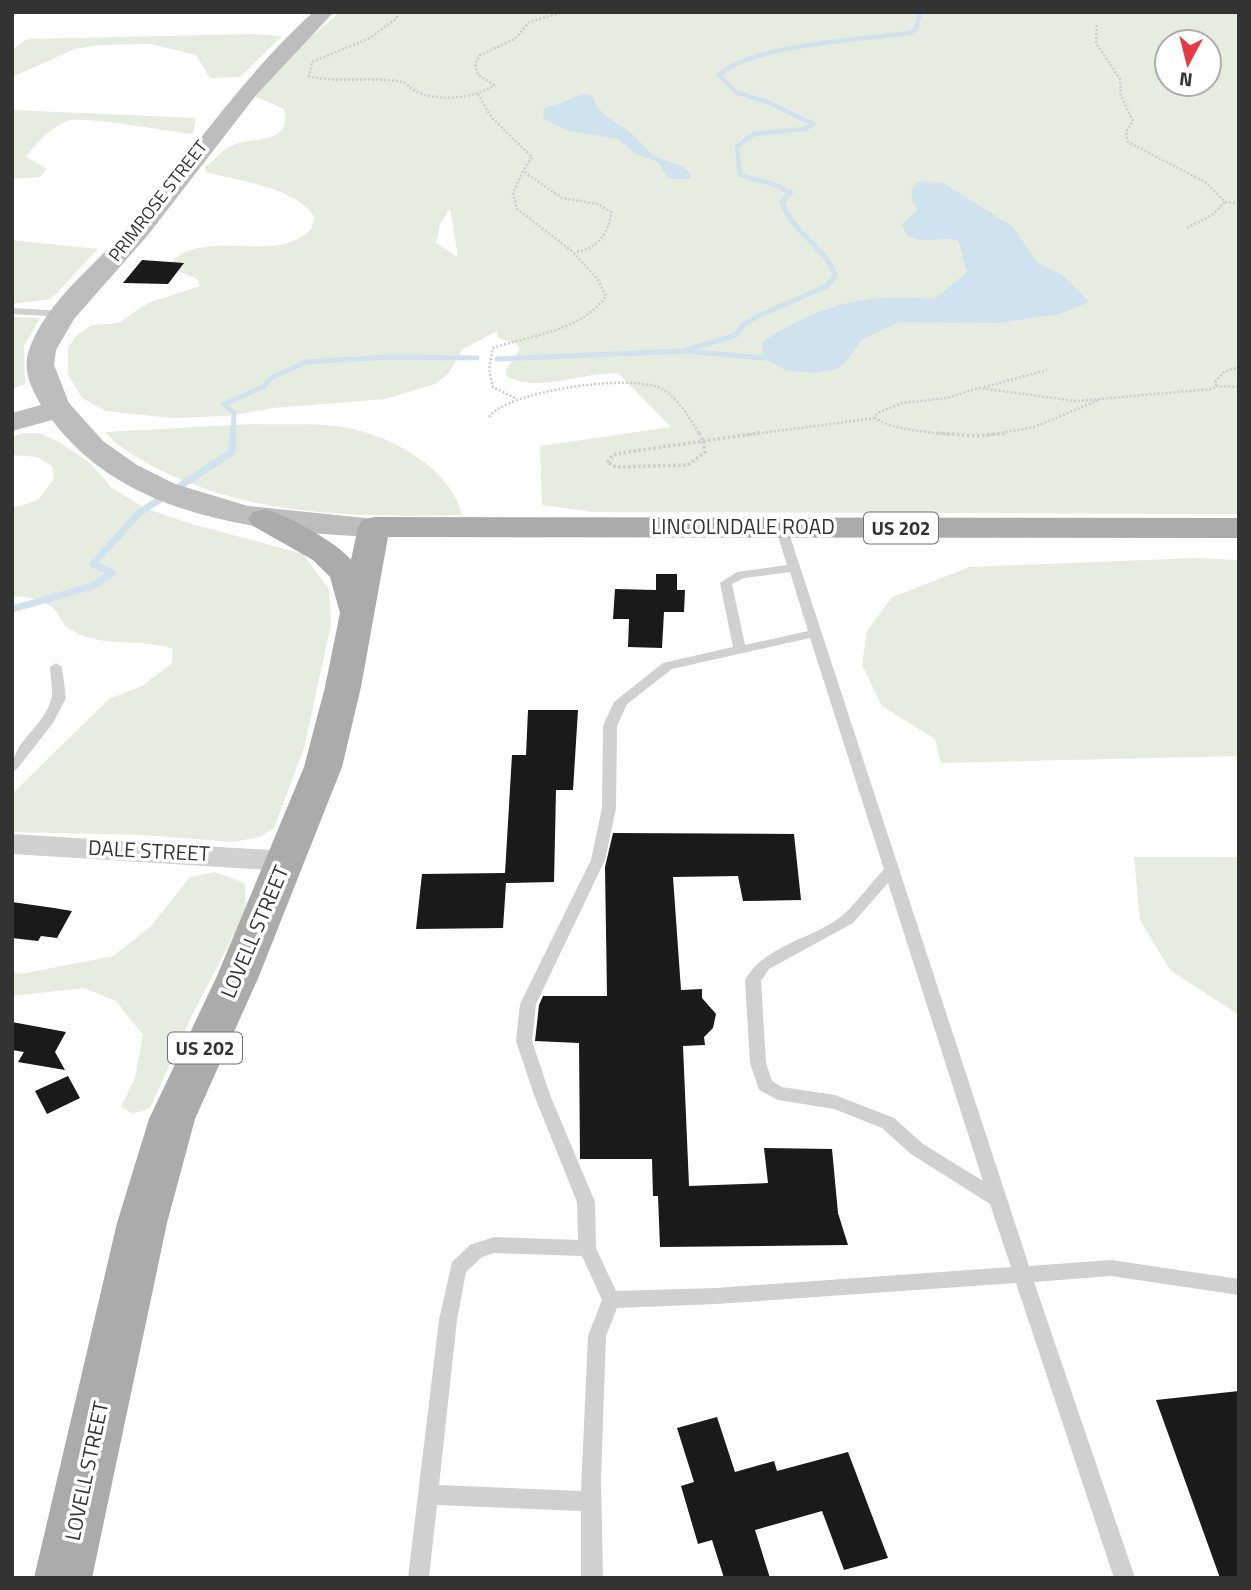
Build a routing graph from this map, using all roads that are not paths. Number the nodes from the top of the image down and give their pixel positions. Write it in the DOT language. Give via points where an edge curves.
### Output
graph roads {
  1 [pos="325,12"];
  2 [pos="12,311"];
  3 [pos="65,314"];
  4 [pos="58,409"];
  5 [pos="12,422"];
  6 [pos="264,519"];
  7 [pos="374,527"];
  8 [pos="781,527"];
  9 [pos="1239,528"];
  10 [pos="794,568"];
  11 [pos="357,617"];
  12 [pos="815,633"];
  13 [pos="740,650"];
  14 [pos="56,667"];
  15 [pos="12,766"];
  16 [pos="12,845"];
  17 [pos="285,861"];
  18 [pos="892,869"];
  19 [pos="998,1200"];
  20 [pos="587,1248"];
  21 [pos="1022,1273"];
  22 [pos="1239,1287"];
  23 [pos="611,1300"];
  24 [pos="428,1496"];
  25 [pos="591,1501"];
  26 [pos="63,1578"];
  27 [pos="418,1578"];
  28 [pos="592,1578"];
  29 [pos="1125,1578"];
  1 -- 3 [label="main road, PRIMROSE STREET" via="231,107 153,213"];
  2 -- 3 [label="lane"];
  3 -- 4 [label="main road, PRIMROSE STREET" via="42,349 40,365"];
  4 -- 5 [label="main road"];
  4 -- 6 [label="main road, PRIMROSE STREET" via="87,443 138,478 170,494"];
  6 -- 7 [label="main road, PRIMROSE STREET"];
  6 -- 11 [label="main road" via="335,561 351,584"];
  7 -- 8 [label="main road, LINCOLNDALE ROAD / US 202"];
  7 -- 11 [label="main road, LOVELL STREET / US 202"];
  8 -- 9 [label="main road, LINCOLNDALE ROAD / US 202"];
  8 -- 10 [label="lane"];
  10 -- 12 [label="lane"];
  10 -- 13 [label="lane" via="741,575 726,583"];
  11 -- 17 [label="main road, LOVELL STREET / US 202" via="323,767"];
  12 -- 13 [label="lane"];
  12 -- 18 [label="lane"];
  13 -- 20 [label="lane" via="668,666 621,702 610,726 609,808 598,860 528,1004 524,1041 586,1202"];
  14 -- 15 [label="lane" via="59,698"];
  16 -- 17 [label="street, DALE STREET"];
  17 -- 26 [label="main road, LOVELL STREET / US 202" via="172,1119 142,1223"];
  18 -- 19 [label="lane"];
  18 -- 19 [label="lane" via="848,919 764,965 753,980 758,1063 765,1085 778,1093 835,1102 888,1123 917,1149"];
  19 -- 21 [label="lane"];
  20 -- 23 [label="lane"];
  20 -- 24 [label="lane" via="494,1245 476,1251 458,1268"];
  21 -- 22 [label="lane" via="1111,1268"];
  21 -- 23 [label="lane"];
  21 -- 29 [label="lane"];
  23 -- 25 [label="lane" via="597,1336"];
  24 -- 25 [label="lane"];
  24 -- 27 [label="lane"];
  25 -- 28 [label="lane"];
}
